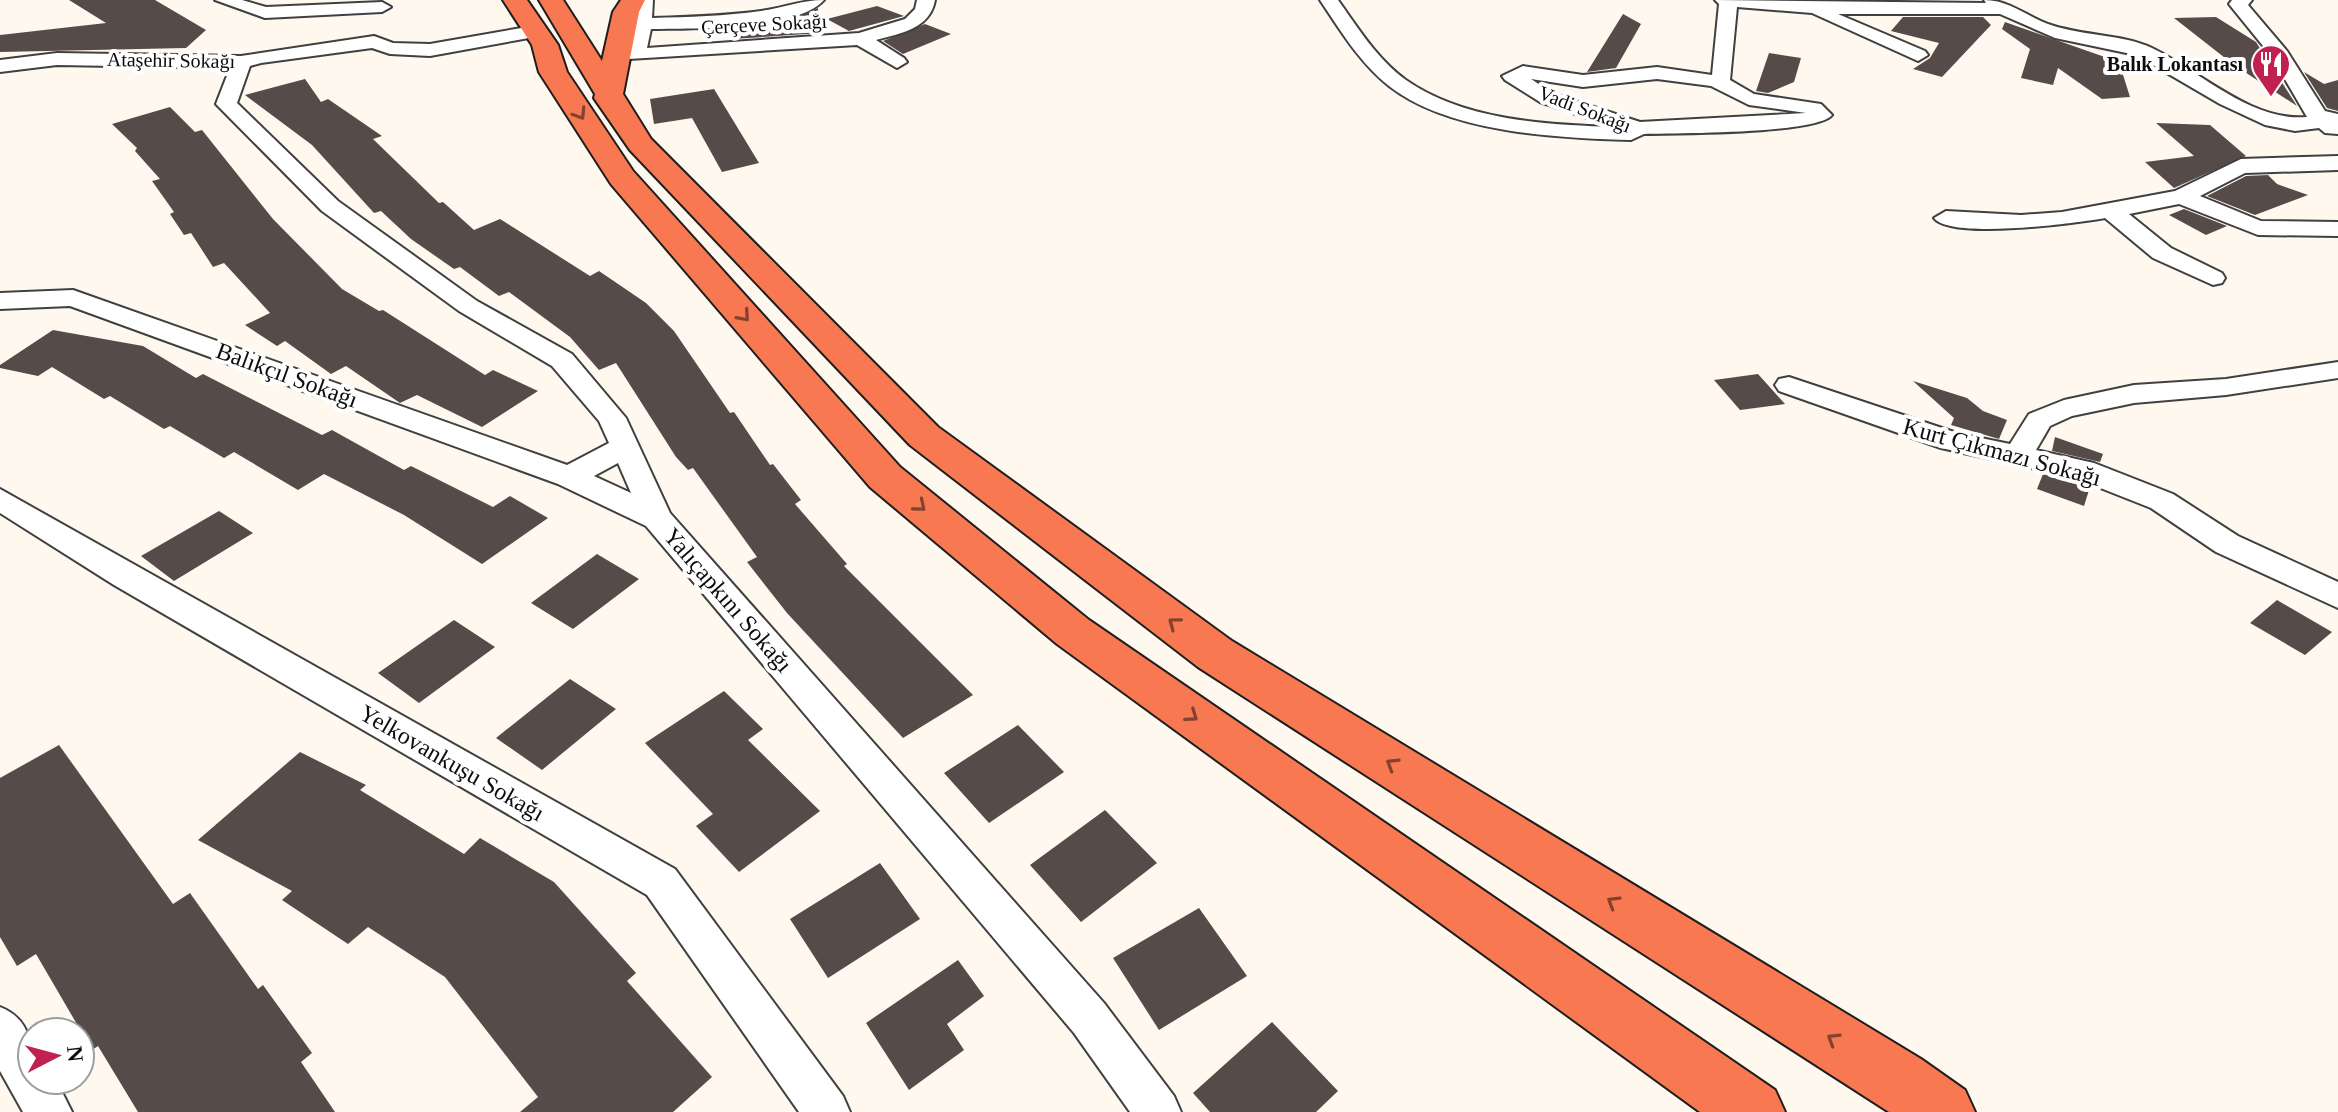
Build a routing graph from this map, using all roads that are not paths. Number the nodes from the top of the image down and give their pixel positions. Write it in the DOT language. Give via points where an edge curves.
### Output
graph roads {
  1 [pos="224,0"];
  2 [pos="515,0"];
  3 [pos="815,0"];
  4 [pos="926,0"];
  5 [pos="1329,0"];
  6 [pos="2243,0"];
  7 [pos="1726,1"];
  8 [pos="380,3"];
  9 [pos="1998,4"];
  10 [pos="1811,8"];
  11 [pos="593,14"];
  12 [pos="861,39"];
  13 [pos="374,42"];
  14 [pos="342,49"];
  15 [pos="636,55"];
  16 [pos="1918,55"];
  17 [pos="242,62"];
  18 [pos="897,62"];
  19 [pos="0,66"];
  20 [pos="1716,81"];
  21 [pos="614,106"];
  22 [pos="2328,118"];
  23 [pos="1638,128"];
  24 [pos="2338,135"];
  25 [pos="2338,163"];
  26 [pos="2253,165"];
  27 [pos="2338,181"];
  28 [pos="2181,197"];
  29 [pos="2111,211"];
  30 [pos="1946,218"];
  31 [pos="2338,229"];
  32 [pos="2213,278"];
  33 [pos="0,301"];
  34 [pos="2338,370"];
  35 [pos="1789,385"];
  36 [pos="627,446"];
  37 [pos="2018,455"];
  38 [pos="569,477"];
  39 [pos="0,499"];
  40 [pos="657,518"];
  41 [pos="2338,596"];
  42 [pos="0,1028"];
  43 [pos="1921,1096"];
  44 [pos="49,1112"];
  45 [pos="827,1112"];
  46 [pos="1158,1112"];
  47 [pos="1753,1112"];
  48 [pos="1962,1112"];
  1 -- 8 [label="street" via="265,13"];
  2 -- 11 [label="highway"];
  3 -- 11 [label="street" via="795,9 724,20"];
  4 -- 12 [label="street, Çerçeve Sokağı" via="912,23"];
  5 -- 23 [label="street, Vadi Sokağı" via="1348,32 1390,76 1433,103 1511,122 1624,134"];
  6 -- 22 [label="street" via="2238,4"];
  7 -- 10 [label="street"];
  7 -- 20 [label="street" via="1722,77"];
  8 -- 13 [label="street"];
  9 -- 10 [label="street"];
  9 -- 22 [label="street" via="2052,32 2141,50 2212,91 2287,125"];
  10 -- 16 [label="street"];
  11 -- 13 [label="street, Ataşehir Sokağı" via="431,48 382,47"];
  11 -- 14 [label="street, Ataşehir Sokağı" via="508,52 443,56"];
  11 -- 15 [label="street"];
  11 -- 21 [label="highway"];
  11 -- 21 [label="highway"];
  11 -- 47 [label="highway, one-way" via="553,72 622,177 885,477 1073,632"];
  12 -- 15 [label="street, Çerçeve Sokağı"];
  12 -- 18 [label="street"];
  13 -- 14 [label="street, Ataşehir Sokağı"];
  14 -- 17 [label="street, Ataşehir Sokağı" via="270,52"];
  15 -- 21 [label="highway" via="630,94"];
  17 -- 19 [label="street, Ataşehir Sokağı" via="57,59"];
  17 -- 36 [label="street, Yalıçapkını Sokağı" via="226,104 244,123 330,206 468,306 562,360 612,418"];
  20 -- 23 [label="street" via="1749,99 1814,108 1822,115 1801,121"];
  20 -- 23 [label="street, Vadi Sokağı" via="1657,73 1595,81 1523,72 1512,76 1547,98"];
  43 -- 21 [label="highway, one-way" via="1215,654 924,436 663,169"];
  22 -- 24 [label="street"];
  25 -- 26 [label="street"];
  26 -- 27 [label="street"];
  26 -- 28 [label="street"];
  28 -- 29 [label="street"];
  28 -- 31 [label="street" via="2258,228"];
  29 -- 30 [label="street" via="2021,222"];
  29 -- 32 [label="street" via="2162,253"];
  33 -- 38 [label="street, Balıkçıl Sokağı" via="73,298"];
  34 -- 37 [label="street" via="2134,394 2064,409 2039,420"];
  35 -- 37 [label="street, Kurt Çıkmazı Sokağı" via="1951,441"];
  36 -- 38 [label="street"];
  36 -- 40 [label="street, Yalıçapkını Sokağı"];
  37 -- 41 [label="street, Kurt Çıkmazı Sokağı" via="2083,470 2162,501 2227,544"];
  38 -- 40 [label="street, Balıkçıl Sokağı"];
  39 -- 45 [label="street, Yelkovankuşu Sokağı" via="126,577 661,882"];
  40 -- 46 [label="street, Yalıçapkını Sokağı" via="1089,1018"];
  42 -- 44 [label="street"];
  43 -- 48 [label="highway"];
}
